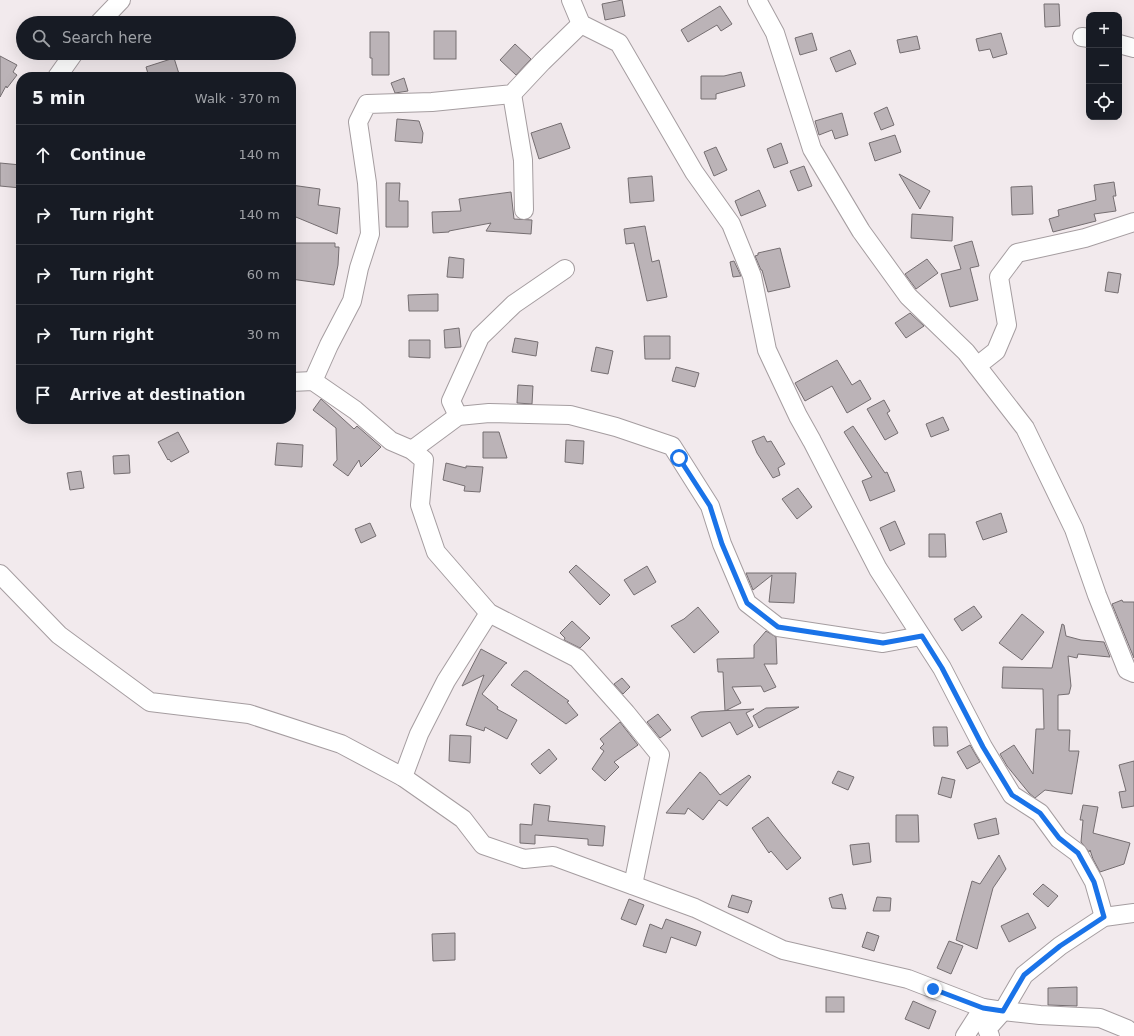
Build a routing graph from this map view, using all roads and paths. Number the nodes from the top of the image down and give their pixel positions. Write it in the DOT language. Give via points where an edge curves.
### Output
graph roads {
  1 [pos="121,0"];
  2 [pos="571,0"];
  3 [pos="757,0"];
  4 [pos="106,16"];
  5 [pos="581,24"];
  6 [pos="1122,45"];
  7 [pos="1134,48"];
  8 [pos="69,60"];
  9 [pos="61,72"];
  10 [pos="512,94"];
  11 [pos="524,210"];
  12 [pos="1134,222"];
  13 [pos="565,269"];
  14 [pos="977,366"];
  15 [pos="312,381"];
  16 [pos="296,382"];
  17 [pos="458,416"];
  18 [pos="412,450"];
  19 [pos="0,574"];
  20 [pos="489,613"];
  21 [pos="922,636"];
  22 [pos="1134,673"];
  23 [pos="403,777"];
  24 [pos="633,885"];
  25 [pos="1134,913"];
  26 [pos="1104,917"];
  27 [pos="983,1008"];
  28 [pos="1003,1011"];
  29 [pos="965,1036"];
  30 [pos="990,1036"];
  31 [pos="1134,1036"];
  1 -- 4 [label="street"];
  2 -- 5 [label="street"];
  3 -- 14 [label="street" via="775,33 812,149 861,231 908,296"];
  5 -- 10 [label="street"];
  5 -- 21 [label="street" via="619,43 694,172 732,224 752,276 767,350 798,416 878,569"];
  6 -- 7 [label="street"];
  8 -- 9 [label="street"];
  10 -- 11 [label="street" via="523,160"];
  10 -- 15 [label="street" via="432,102 367,104 358,122 367,183 370,234 352,301"];
  12 -- 14 [label="street" via="1085,238 1017,253 999,277 1007,325 996,351"];
  13 -- 17 [label="street" via="514,304 480,337 451,401"];
  14 -- 22 [label="street" via="1025,428 1074,528 1097,595 1128,670"];
  15 -- 16 [label="street"];
  15 -- 18 [label="street" via="355,410 391,441"];
  17 -- 18 [label="street"];
  17 -- 21 [label="street" via="489,413 570,415 672,446 710,506 722,544 747,603 778,627 883,643"];
  18 -- 20 [label="street" via="424,460 420,505 436,552"];
  19 -- 23 [label="street" via="59,634 150,702 249,714 341,744"];
  20 -- 23 [label="street" via="443,688 419,734"];
  20 -- 24 [label="street" via="577,658 660,755"];
  21 -- 26 [label="street" via="1012,795 1040,813 1059,838 1078,853 1094,882"];
  23 -- 24 [label="street" via="463,819 483,845 524,859 553,856"];
  24 -- 27 [label="street" via="695,908 783,950 908,980"];
  25 -- 26 [label="street"];
  26 -- 28 [label="street" via="1060,946 1024,975"];
  27 -- 28 [label="street"];
  27 -- 29 [label="street"];
  28 -- 30 [label="street" via="987,1029"];
  28 -- 31 [label="street" via="1100,1018 1128,1029"];
}
